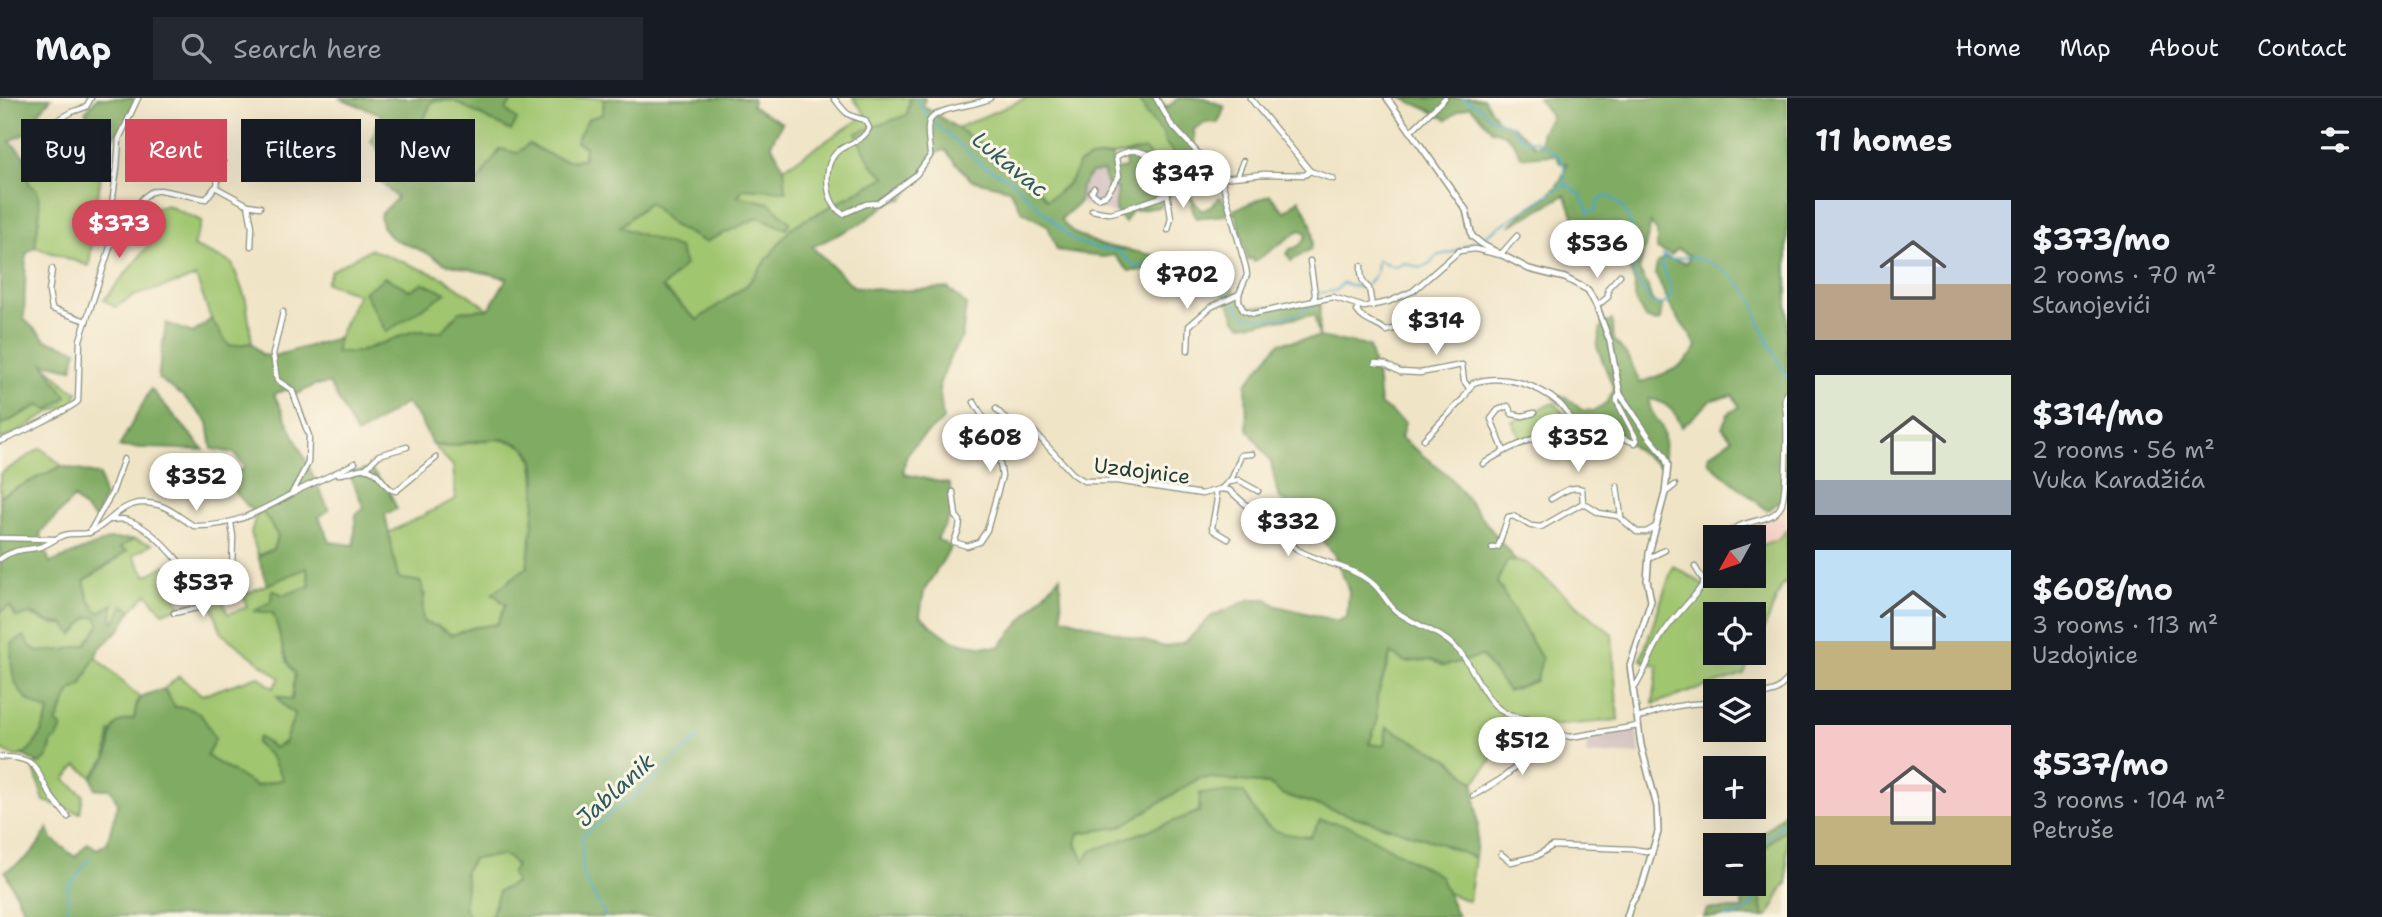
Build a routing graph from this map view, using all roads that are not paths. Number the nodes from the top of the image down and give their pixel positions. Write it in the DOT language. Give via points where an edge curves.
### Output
graph roads {
  1 [pos="91,98"];
  2 [pos="138,98"];
  3 [pos="834,98"];
  4 [pos="990,98"];
  5 [pos="1156,98"];
  6 [pos="1250,98"];
  7 [pos="1387,98"];
  8 [pos="1445,98"];
  9 [pos="62,119"];
  10 [pos="1411,131"];
  11 [pos="1198,155"];
  12 [pos="1180,158"];
  13 [pos="1242,161"];
  14 [pos="1310,171"];
  15 [pos="1237,176"];
  16 [pos="1221,178"];
  17 [pos="1333,179"];
  18 [pos="218,182"];
  19 [pos="217,187"];
  20 [pos="1094,188"];
  21 [pos="1167,191"];
  22 [pos="248,205"];
  23 [pos="260,207"];
  24 [pos="1092,209"];
  25 [pos="112,222"];
  26 [pos="1168,230"];
  27 [pos="1517,236"];
  28 [pos="251,246"];
  29 [pos="1500,255"];
  30 [pos="1310,261"];
  31 [pos="1361,266"];
  32 [pos="52,269"];
  33 [pos="1620,275"];
  34 [pos="1234,296"];
  35 [pos="1314,302"];
  36 [pos="1359,306"];
  37 [pos="1371,306"];
  38 [pos="1597,306"];
  39 [pos="284,312"];
  40 [pos="86,321"];
  41 [pos="1400,333"];
  42 [pos="1188,350"];
  43 [pos="1375,363"];
  44 [pos="1469,388"];
  45 [pos="1787,392"];
  46 [pos="1620,394"];
  47 [pos="974,402"];
  48 [pos="996,409"];
  49 [pos="1534,414"];
  50 [pos="1576,426"];
  51 [pos="992,434"];
  52 [pos="1424,439"];
  53 [pos="0,441"];
  54 [pos="407,447"];
  55 [pos="998,450"];
  56 [pos="1504,451"];
  57 [pos="1252,454"];
  58 [pos="436,458"];
  59 [pos="124,459"];
  60 [pos="355,463"];
  61 [pos="1483,464"];
  62 [pos="366,468"];
  63 [pos="337,474"];
  64 [pos="1228,483"];
  65 [pos="1675,485"];
  66 [pos="1617,486"];
  67 [pos="1218,491"];
  68 [pos="1258,491"];
  69 [pos="953,492"];
  70 [pos="1665,493"];
  71 [pos="291,495"];
  72 [pos="1551,499"];
  73 [pos="1584,503"];
  74 [pos="1787,503"];
  75 [pos="1778,511"];
  76 [pos="1621,518"];
  77 [pos="110,521"];
  78 [pos="231,523"];
  79 [pos="1741,525"];
  80 [pos="1655,527"];
  81 [pos="89,533"];
  82 [pos="0,538"];
  83 [pos="40,538"];
  84 [pos="54,539"];
  85 [pos="1228,539"];
  86 [pos="44,547"];
  87 [pos="1492,548"];
  88 [pos="1665,550"];
  89 [pos="1649,558"];
  90 [pos="0,559"];
  91 [pos="1702,566"];
  92 [pos="232,570"];
  93 [pos="1703,580"];
  94 [pos="1703,585"];
  95 [pos="174,613"];
  96 [pos="1787,680"];
  97 [pos="1633,690"];
  98 [pos="1766,694"];
  99 [pos="1703,702"];
  100 [pos="1638,718"];
  101 [pos="1639,726"];
  102 [pos="1561,736"];
  103 [pos="0,757"];
  104 [pos="1474,796"];
  105 [pos="68,817"];
  106 [pos="1653,852"];
  107 [pos="1501,854"];
  108 [pos="1627,917"];
  1 -- 9 [label="street" via="86,107"];
  2 -- 25 [label="street" via="118,139"];
  3 -- 4 [label="street" via="844,112 865,120 869,128 863,138 832,156 828,189 832,202 844,214 878,203 916,175 930,156 928,125 934,116"];
  5 -- 11 [label="street"];
  6 -- 14 [label="street"];
  7 -- 10 [label="street"];
  8 -- 10 [label="street"];
  10 -- 29 [label="street" via="1466,210 1472,236"];
  11 -- 12 [label="street"];
  11 -- 16 [label="street"];
  12 -- 20 [label="street" via="1172,163 1144,151 1124,151 1116,157 1119,176 1106,195 1098,198 1091,192"];
  12 -- 21 [label="street"];
  13 -- 15 [label="street"];
  14 -- 15 [label="street" via="1305,175"];
  14 -- 17 [label="street"];
  15 -- 16 [label="street"];
  16 -- 34 [label="street" via="1247,275"];
  18 -- 19 [label="street"];
  19 -- 22 [label="street"];
  19 -- 25 [label="street" via="206,199 151,192 129,216"];
  21 -- 24 [label="street" via="1160,199 1112,213"];
  21 -- 26 [label="street"];
  22 -- 23 [label="street"];
  22 -- 28 [label="street"];
  25 -- 40 [label="street" via="112,241"];
  27 -- 29 [label="street"];
  29 -- 37 [label="street" via="1475,249 1459,251 1413,291"];
  29 -- 38 [label="street" via="1588,290"];
  30 -- 35 [label="street"];
  31 -- 37 [label="street"];
  32 -- 40 [label="street" via="52,309"];
  33 -- 38 [label="street"];
  34 -- 35 [label="street" via="1243,310 1253,314"];
  34 -- 42 [label="street" via="1211,307 1189,326"];
  35 -- 36 [label="street" via="1333,297"];
  36 -- 37 [label="street"];
  36 -- 41 [label="street" via="1357,312 1363,319 1386,331 1397,328"];
  38 -- 46 [label="street"];
  39 -- 71 [label="street" via="273,354 277,380 292,390 310,443 308,463"];
  40 -- 53 [label="street" via="80,340 79,396 73,407"];
  43 -- 44 [label="street" via="1420,373 1462,365"];
  44 -- 50 [label="street" via="1481,380 1529,384 1560,404"];
  44 -- 52 [label="street" via="1464,399"];
  45 -- 75 [label="street" via="1785,483"];
  46 -- 50 [label="street" via="1618,402 1637,442 1622,438 1613,428"];
  46 -- 70 [label="street" via="1664,455 1668,465"];
  47 -- 51 [label="street"];
  48 -- 51 [label="street" via="1006,419"];
  49 -- 56 [label="street" via="1512,414 1507,406 1498,410 1492,419"];
  50 -- 56 [label="street"];
  51 -- 55 [label="street"];
  54 -- 62 [label="street" via="379,455"];
  55 -- 67 [label="street, Uzdojnice" via="1021,426 1028,425 1084,481 1117,481 1202,494"];
  55 -- 69 [label="street" via="1000,486 979,542 967,546 954,542 960,521"];
  56 -- 61 [label="street"];
  57 -- 64 [label="street" via="1241,455"];
  58 -- 62 [label="street" via="396,491"];
  59 -- 81 [label="street" via="112,493"];
  60 -- 63 [label="street"];
  62 -- 63 [label="street"];
  63 -- 71 [label="street"];
  64 -- 67 [label="street"];
  64 -- 68 [label="street" via="1238,480"];
  65 -- 70 [label="street"];
  66 -- 76 [label="street"];
  67 -- 85 [label="street" via="1212,527"];
  67 -- 102 [label="street, Uzdojnice" via="1233,492 1298,550 1361,575 1380,590 1395,611 1454,645 1498,709 1514,717 1543,721"];
  70 -- 80 [label="street"];
  71 -- 78 [label="street"];
  72 -- 73 [label="street" via="1580,487"];
  73 -- 76 [label="street" via="1599,513"];
  73 -- 87 [label="street" via="1541,527 1508,517 1498,547"];
  74 -- 75 [label="street"];
  75 -- 79 [label="street"];
  76 -- 80 [label="street" via="1637,532"];
  77 -- 78 [label="street" via="139,503 174,511 194,526"];
  77 -- 81 [label="street"];
  77 -- 95 [label="street" via="128,520 154,535 190,575 202,603"];
  78 -- 92 [label="street"];
  80 -- 89 [label="street"];
  81 -- 84 [label="street"];
  82 -- 83 [label="street"];
  83 -- 84 [label="street"];
  83 -- 86 [label="street"];
  84 -- 86 [label="street"];
  86 -- 90 [label="street" via="20,549"];
  88 -- 89 [label="street"];
  89 -- 97 [label="street" via="1651,601 1630,666"];
  91 -- 93 [label="street" via="1697,570"];
  94 -- 97 [label="street" via="1663,634"];
  96 -- 98 [label="street"];
  97 -- 100 [label="street"];
  99 -- 100 [label="street" via="1672,706"];
  100 -- 101 [label="street"];
  101 -- 102 [label="street"];
  101 -- 106 [label="street" via="1658,820"];
  102 -- 104 [label="street"];
  103 -- 105 [label="street" via="36,766"];
  106 -- 107 [label="street" via="1552,846 1537,856 1511,862"];
  106 -- 108 [label="street"];
}
